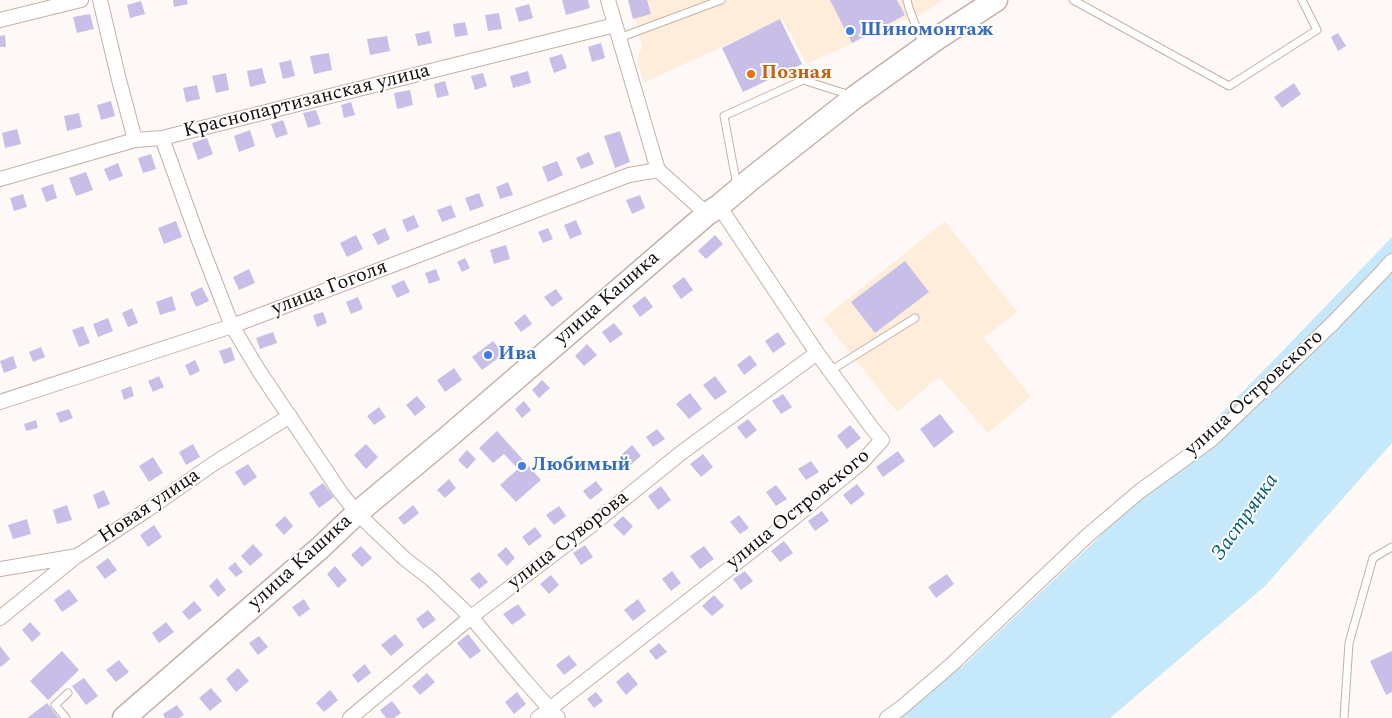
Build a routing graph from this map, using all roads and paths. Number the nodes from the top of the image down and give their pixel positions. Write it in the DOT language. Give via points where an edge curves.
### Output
graph roads {
  1 [pos="81,0"];
  2 [pos="100,0"];
  3 [pos="608,0"];
  4 [pos="721,0"];
  5 [pos="907,0"];
  6 [pos="996,0"];
  7 [pos="1073,0"];
  8 [pos="1302,0"];
  9 [pos="0,20"];
  10 [pos="617,32"];
  11 [pos="924,48"];
  12 [pos="855,97"];
  13 [pos="162,138"];
  14 [pos="136,140"];
  15 [pos="658,170"];
  16 [pos="0,179"];
  17 [pos="737,190"];
  18 [pos="713,210"];
  19 [pos="1392,260"];
  20 [pos="915,318"];
  21 [pos="232,326"];
  22 [pos="817,354"];
  23 [pos="830,371"];
  24 [pos="0,402"];
  25 [pos="290,416"];
  26 [pos="357,513"];
  27 [pos="1392,547"];
  28 [pos="77,556"];
  29 [pos="0,569"];
  30 [pos="471,617"];
  31 [pos="0,618"];
  32 [pos="68,693"];
  33 [pos="553,713"];
  34 [pos="66,718"];
  35 [pos="124,718"];
  36 [pos="350,718"];
  37 [pos="538,718"];
  38 [pos="887,718"];
  39 [pos="1344,718"];
  1 -- 9 [label="street"];
  2 -- 14 [label="street"];
  3 -- 10 [label="street"];
  4 -- 10 [label="lane"];
  5 -- 11 [label="lane"];
  6 -- 11 [label="highway, улица Кашика"];
  7 -- 8 [label="lane" via="1229,86 1318,30"];
  10 -- 13 [label="street, Краснопартизанская улица"];
  10 -- 15 [label="street"];
  11 -- 12 [label="highway, улица Кашика"];
  12 -- 17 [label="highway, улица Кашика"];
  12 -- 17 [label="lane" via="803,80 724,116"];
  13 -- 14 [label="street, Краснопартизанская улица"];
  13 -- 21 [label="street"];
  14 -- 16 [label="street, Краснопартизанская улица"];
  15 -- 18 [label="street, улица Островского"];
  15 -- 21 [label="street, улица Гоголя" via="630,175"];
  17 -- 18 [label="highway, улица Кашика"];
  18 -- 22 [label="street, улица Островского"];
  18 -- 26 [label="highway, улица Кашика"];
  19 -- 38 [label="street, улица Островского" via="1333,323 1212,439 1140,491 1087,536 950,666"];
  20 -- 23 [label="lane"];
  21 -- 24 [label="street, улица Гоголя"];
  21 -- 25 [label="street"];
  22 -- 23 [label="street, улица Островского"];
  22 -- 30 [label="street, улица Суворова" via="682,453"];
  23 -- 33 [label="street, улица Островского" via="882,440 862,462"];
  25 -- 26 [label="street"];
  25 -- 28 [label="street, Новая улица"];
  26 -- 30 [label="street"];
  26 -- 35 [label="highway, улица Кашика"];
  27 -- 39 [label="lane" via="1373,558 1354,624 1349,643"];
  28 -- 29 [label="street, Новая улица"];
  28 -- 31 [label="street"];
  30 -- 33 [label="street"];
  30 -- 36 [label="street, улица Суворова"];
  32 -- 34 [label="lane" via="55,705"];
  33 -- 37 [label="street, улица Островского"];
}
